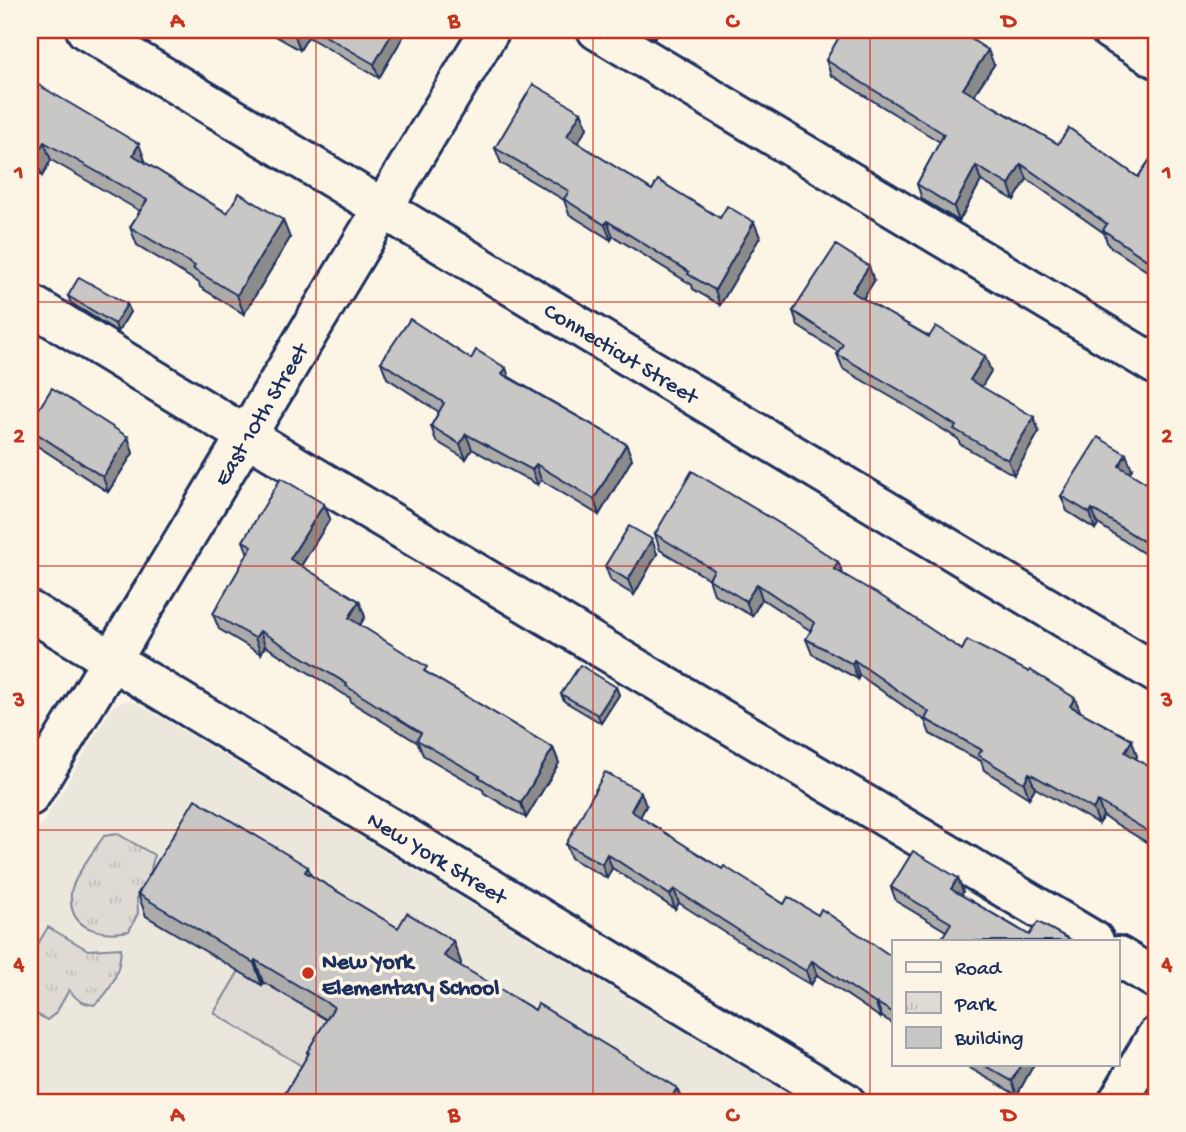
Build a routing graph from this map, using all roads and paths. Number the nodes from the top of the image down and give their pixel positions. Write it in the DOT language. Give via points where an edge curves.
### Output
graph roads {
  1 [pos="86,30"];
  2 [pos="489,30"];
  3 [pos="597,30"];
  4 [pos="1110,30"];
  5 [pos="1156,58"];
  6 [pos="383,208"];
  7 [pos="30,304"];
  8 [pos="1156,365"];
  9 [pos="247,436"];
  10 [pos="30,611"];
  11 [pos="111,661"];
  12 [pos="1156,673"];
  13 [pos="30,796"];
  14 [pos="1092,940"];
  15 [pos="1120,957"];
  16 [pos="1156,979"];
  17 [pos="1156,1037"];
  18 [pos="845,1102"];
  19 [pos="1118,1102"];
  1 -- 6 [label="street, Connecticut Street"];
  2 -- 6 [label="street, East 10th Street"];
  3 -- 8 [label="street"];
  4 -- 5 [label="street"];
  6 -- 9 [label="street, East 10th Street"];
  6 -- 12 [label="street, Connecticut Street"];
  7 -- 9 [label="street"];
  9 -- 11 [label="street, East 10th Street"];
  9 -- 14 [label="street"];
  10 -- 11 [label="street, New York Street"];
  11 -- 13 [label="street, East 10th Street"];
  11 -- 18 [label="street, New York Street"];
  15 -- 16 [label="street"];
  17 -- 19 [label="street"];
}
